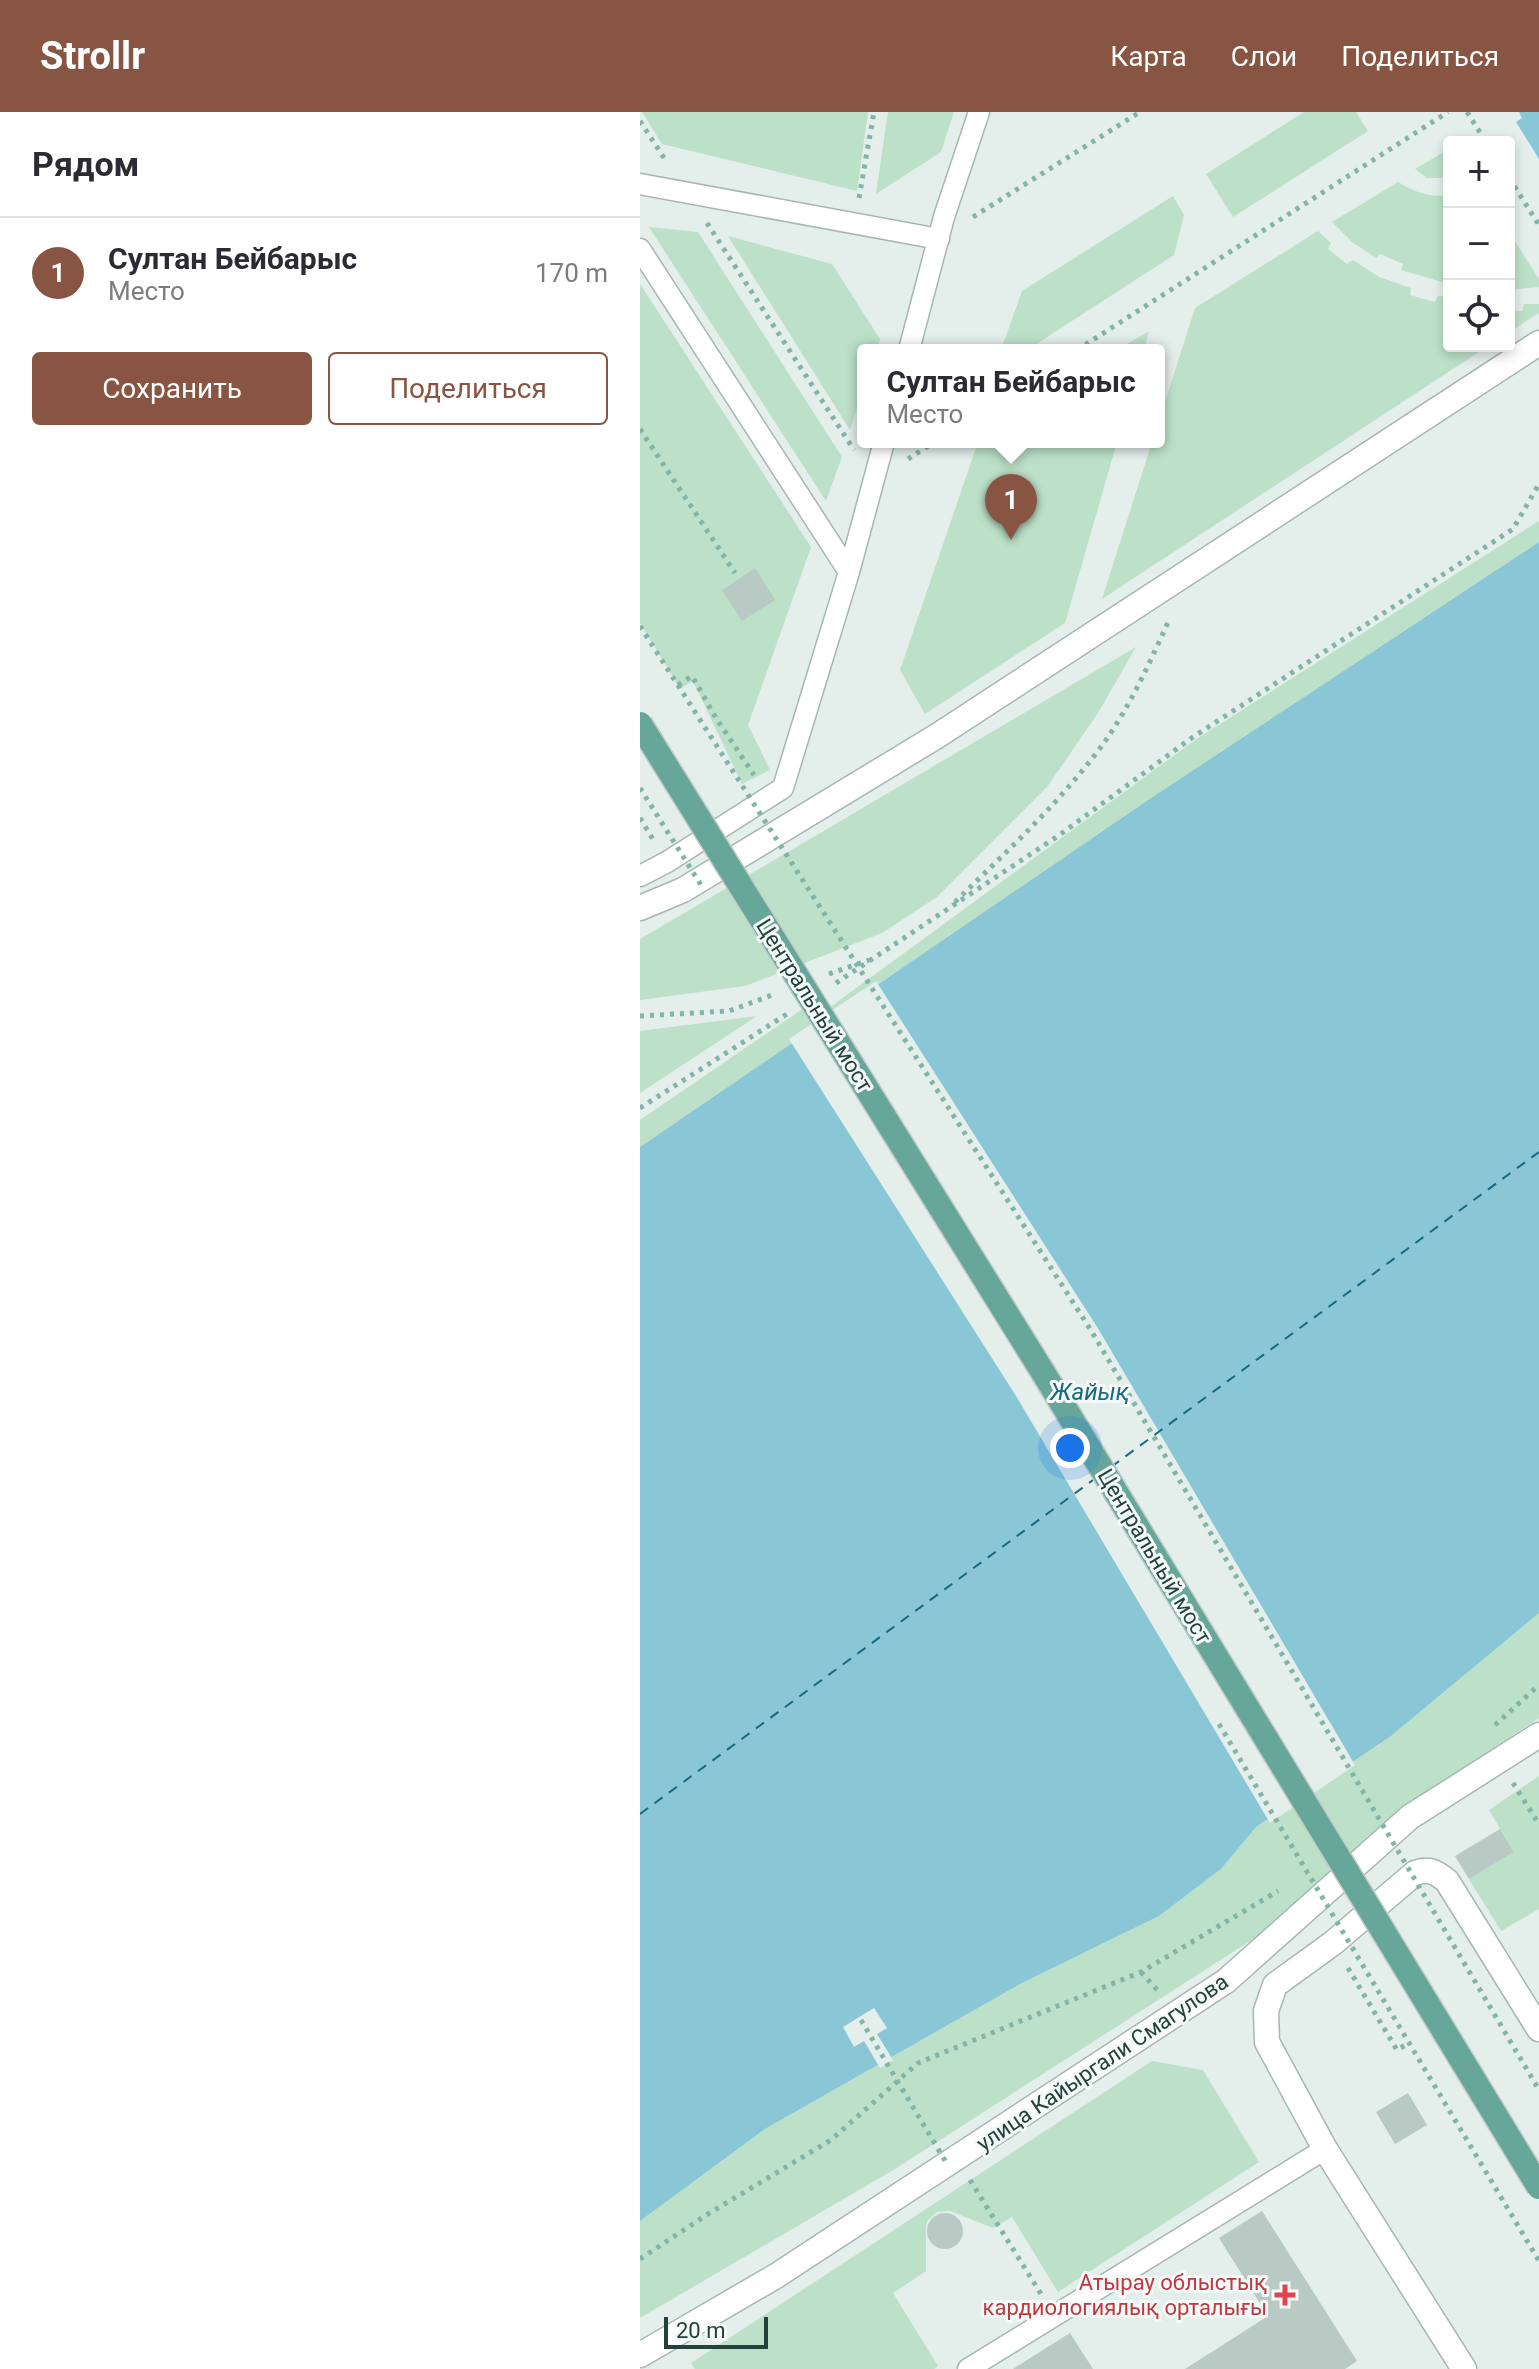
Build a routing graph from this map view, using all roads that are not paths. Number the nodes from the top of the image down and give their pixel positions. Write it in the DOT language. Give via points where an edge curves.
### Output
graph roads {
  1 [pos="979,112"];
  2 [pos="640,184"];
  3 [pos="939,239"];
  4 [pos="640,249"];
  5 [pos="1539,343"];
  6 [pos="911,344"];
  7 [pos="882,448"];
  8 [pos="849,572"];
  9 [pos="640,724"];
  10 [pos="640,876"];
  11 [pos="640,908"];
  12 [pos="1539,1735"];
  13 [pos="1539,2029"];
  14 [pos="1325,2149"];
  15 [pos="1539,2187"];
  16 [pos="640,2355"];
  17 [pos="968,2369"];
  18 [pos="1464,2369"];
  1 -- 3 [label="lane"];
  2 -- 3 [label="lane"];
  3 -- 6 [label="lane"];
  4 -- 8 [label="lane"];
  5 -- 11 [label="street" via="937,736 683,890"];
  7 -- 8 [label="lane"];
  8 -- 10 [label="lane" via="783,788"];
  9 -- 15 [label="main road, Центральный мост, bridge" via="1053,1388"];
  12 -- 16 [label="street, улица Кайыргали Смагулова" via="1410,1817 1226,1981 776,2276"];
  13 -- 14 [label="street" via="1447,1881 1437,1872 1415,1873 1275,1985 1266,2011 1267,2042"];
  14 -- 17 [label="lane"];
  14 -- 18 [label="street"];
}
